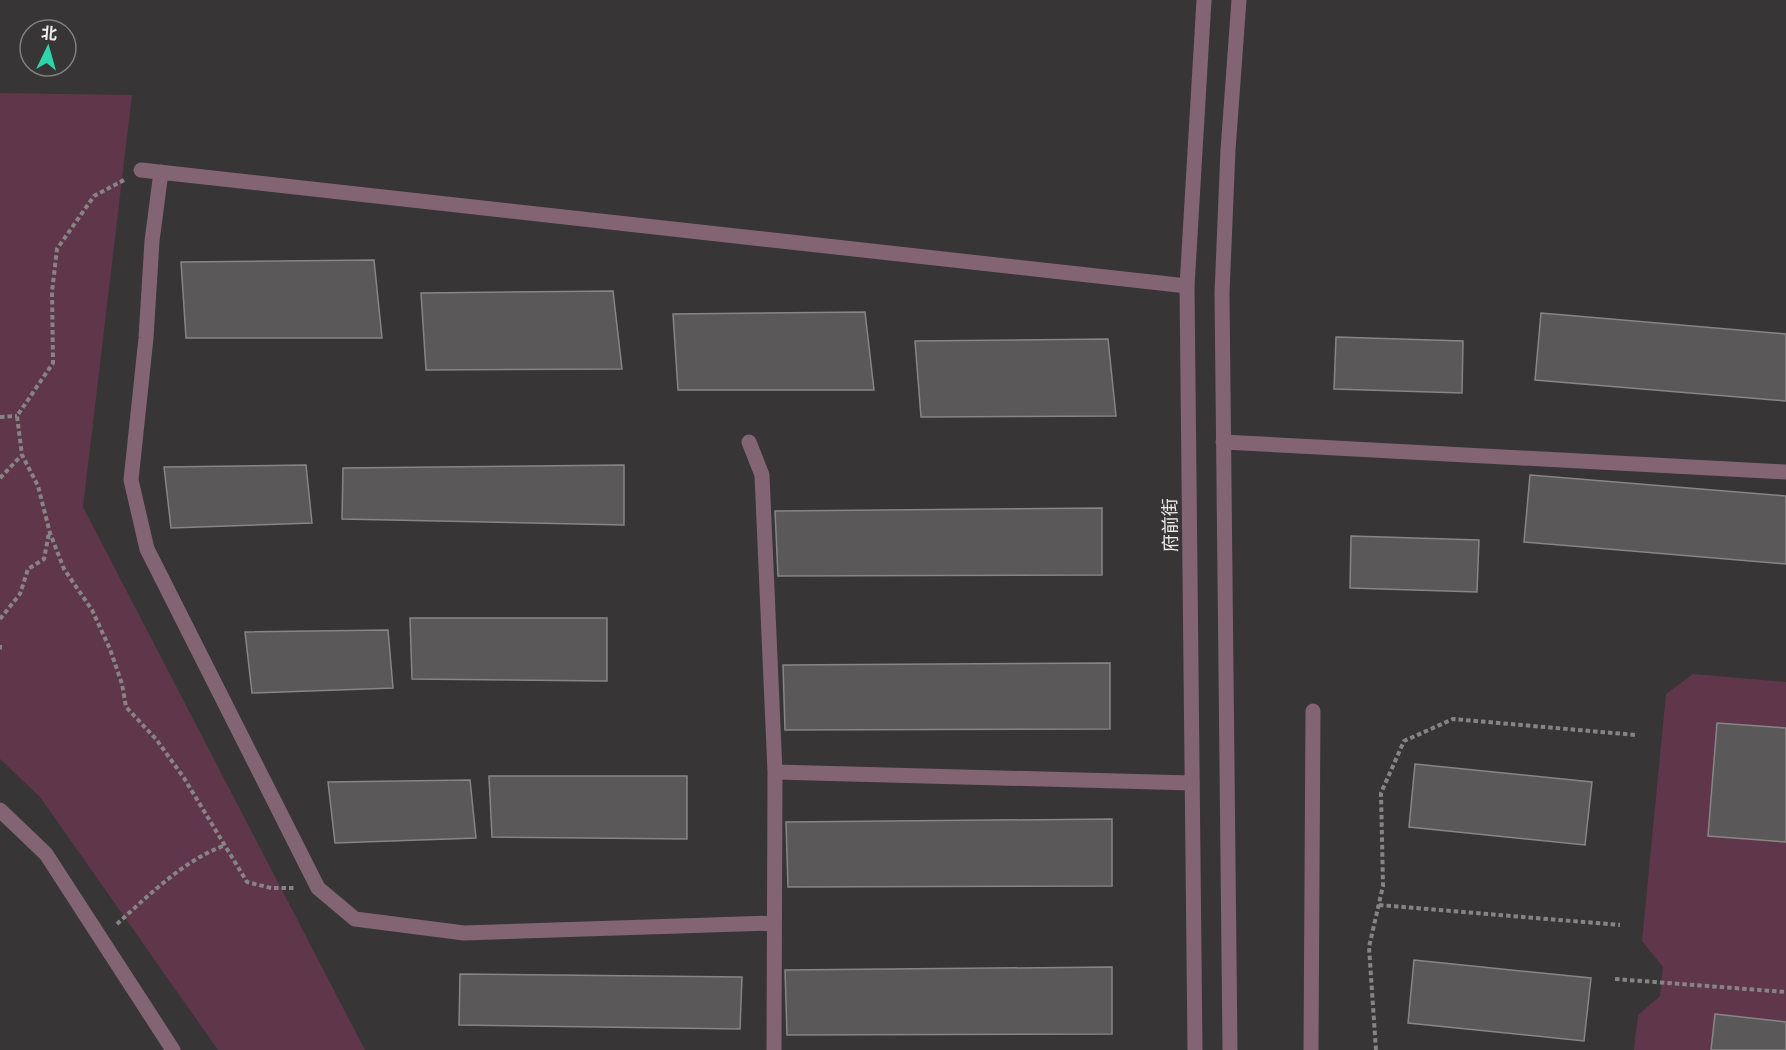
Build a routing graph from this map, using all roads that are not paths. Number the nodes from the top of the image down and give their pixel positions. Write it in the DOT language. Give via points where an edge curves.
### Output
graph roads {
  1 [pos="1204,0"];
  2 [pos="1239,0"];
  3 [pos="141,170"];
  4 [pos="161,172"];
  5 [pos="1187,286"];
  6 [pos="749,442"];
  7 [pos="1223,442"];
  8 [pos="1786,471"];
  9 [pos="1313,711"];
  10 [pos="776,772"];
  11 [pos="1192,783"];
  12 [pos="0,810"];
  13 [pos="774,923"];
  14 [pos="173,1050"];
  15 [pos="774,1050"];
  16 [pos="1195,1050"];
  17 [pos="1230,1050"];
  18 [pos="1311,1050"];
  1 -- 5 [label="street, 府前街"];
  2 -- 7 [label="street" via="1224,257"];
  3 -- 4 [label="street"];
  4 -- 5 [label="street"];
  4 -- 13 [label="street" via="131,480 147,549 318,888 355,919 464,933"];
  5 -- 11 [label="street, 府前街"];
  6 -- 10 [label="street" via="762,475"];
  7 -- 8 [label="street"];
  7 -- 17 [label="street"];
  9 -- 18 [label="street"];
  10 -- 11 [label="street"];
  10 -- 13 [label="street"];
  11 -- 16 [label="street, 府前街"];
  12 -- 14 [label="street" via="46,854"];
  13 -- 15 [label="street"];
}
